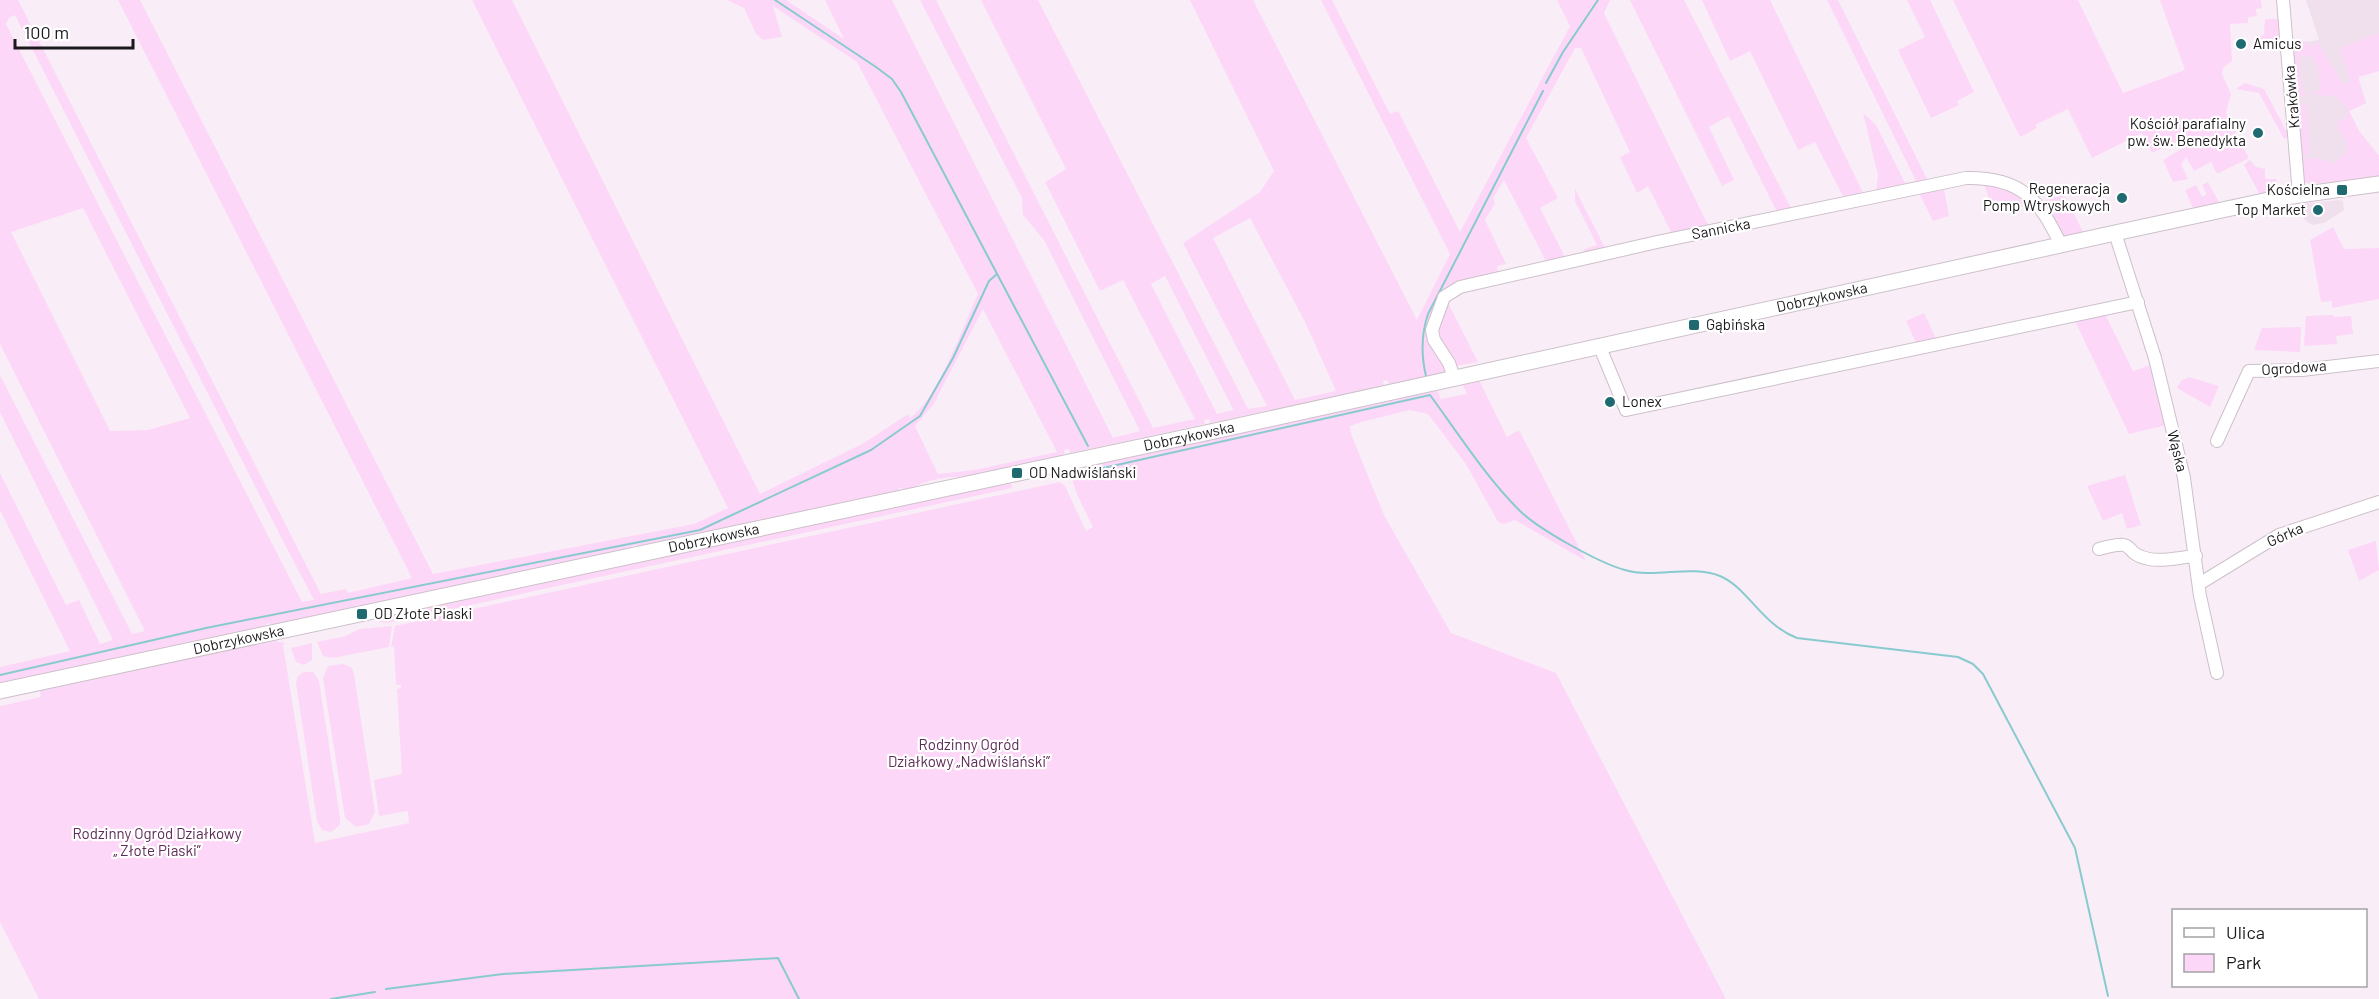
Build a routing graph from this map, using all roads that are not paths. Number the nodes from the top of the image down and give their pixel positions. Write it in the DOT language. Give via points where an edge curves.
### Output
graph roads {
  1 [pos="2283,0"];
  2 [pos="2379,184"];
  3 [pos="2300,195"];
  4 [pos="2115,233"];
  5 [pos="2061,245"];
  6 [pos="2138,302"];
  7 [pos="1599,345"];
  8 [pos="2379,361"];
  9 [pos="1454,378"];
  10 [pos="2217,441"];
  11 [pos="2379,502"];
  12 [pos="2099,549"];
  13 [pos="2196,556"];
  14 [pos="2199,584"];
  15 [pos="2217,673"];
  16 [pos="0,691"];
  1 -- 3 [label="street, Krakówka"];
  2 -- 3 [label="main road, Dobrzykowska"];
  3 -- 4 [label="main road, Dobrzykowska"];
  4 -- 5 [label="main road, Dobrzykowska"];
  4 -- 6 [label="street, Wąska"];
  5 -- 7 [label="main road, Dobrzykowska"];
  5 -- 9 [label="street, Sannicka" via="2030,195 2014,186 1974,178 1888,192 1473,282 1447,294 1436,315 1432,336"];
  6 -- 7 [label="street" via="1626,410"];
  6 -- 13 [label="street, Wąska" via="2184,478"];
  7 -- 9 [label="main road, Dobrzykowska"];
  8 -- 10 [label="street, Ogrodowa" via="2302,370 2249,371"];
  9 -- 16 [label="main road, Dobrzykowska"];
  11 -- 14 [label="street, Górka" via="2279,536"];
  12 -- 13 [label="street" via="2122,543 2138,556 2151,559"];
  13 -- 14 [label="street, Wąska"];
  14 -- 15 [label="street, Wąska"];
}
